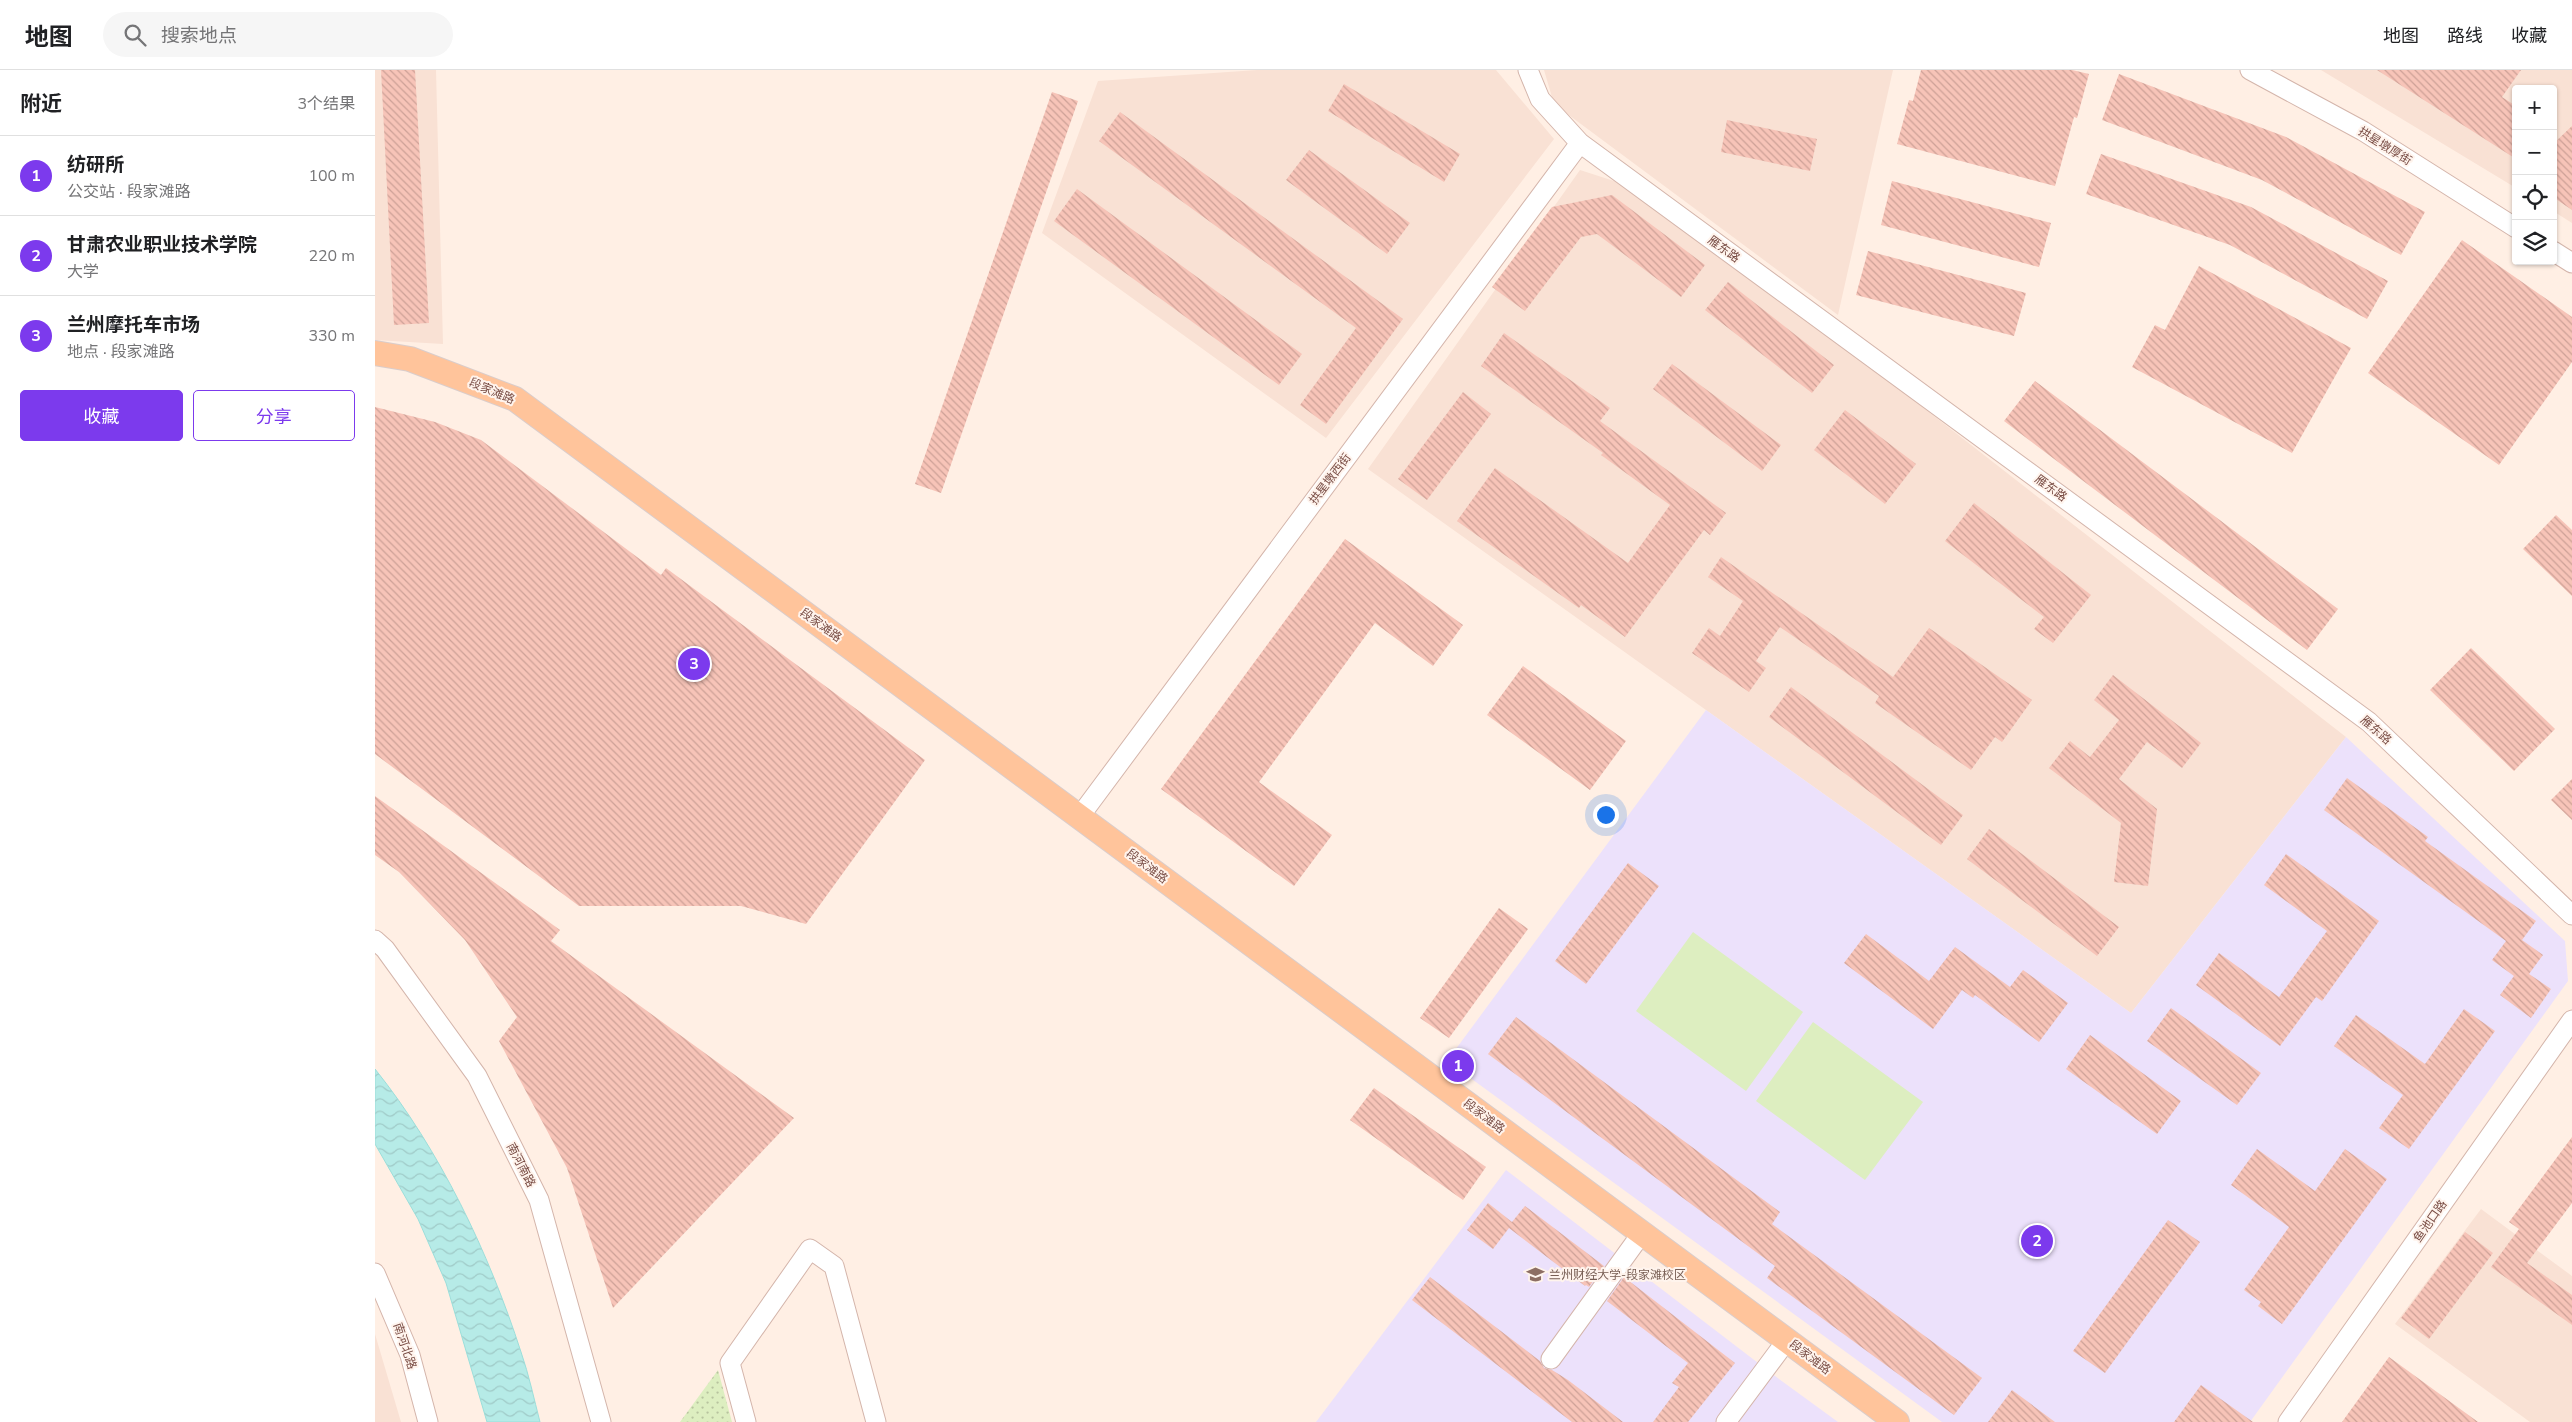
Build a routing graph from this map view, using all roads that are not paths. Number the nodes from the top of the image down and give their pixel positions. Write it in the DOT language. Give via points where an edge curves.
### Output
graph roads {
  1 [pos="1528,70"];
  2 [pos="2250,70"];
  3 [pos="1580,143"];
  4 [pos="2512,225"];
  5 [pos="2557,254"];
  6 [pos="2572,263"];
  7 [pos="375,353"];
  8 [pos="1080,816"];
  9 [pos="2572,915"];
  10 [pos="375,940"];
  11 [pos="2572,1020"];
  12 [pos="1642,1233"];
  13 [pos="375,1273"];
  14 [pos="1787,1340"];
  15 [pos="1551,1359"];
  16 [pos="428,1422"];
  17 [pos="601,1422"];
  18 [pos="746,1422"];
  19 [pos="876,1422"];
  20 [pos="1727,1422"];
  21 [pos="1897,1422"];
  22 [pos="2289,1422"];
  1 -- 3 [label="street, 雁东路" via="1540,99"];
  2 -- 4 [label="street, 拱星墩厚街" via="2363,131"];
  3 -- 8 [label="street, 拱星墩西街"];
  3 -- 9 [label="street, 雁东路" via="2369,722"];
  5 -- 6 [label="street"];
  7 -- 8 [label="main road, 段家滩路" via="410,358 515,399"];
  8 -- 12 [label="main road, 段家滩路"];
  10 -- 17 [label="street, 南河南路" via="385,949 477,1076 539,1200"];
  11 -- 22 [label="street, 鱼池口路"];
  12 -- 14 [label="main road, 段家滩路"];
  12 -- 15 [label="street"];
  13 -- 16 [label="street, 南河北路" via="410,1355"];
  14 -- 20 [label="street"];
  14 -- 21 [label="main road, 段家滩路"];
  18 -- 19 [label="street" via="730,1363 810,1249 834,1266"];
}
